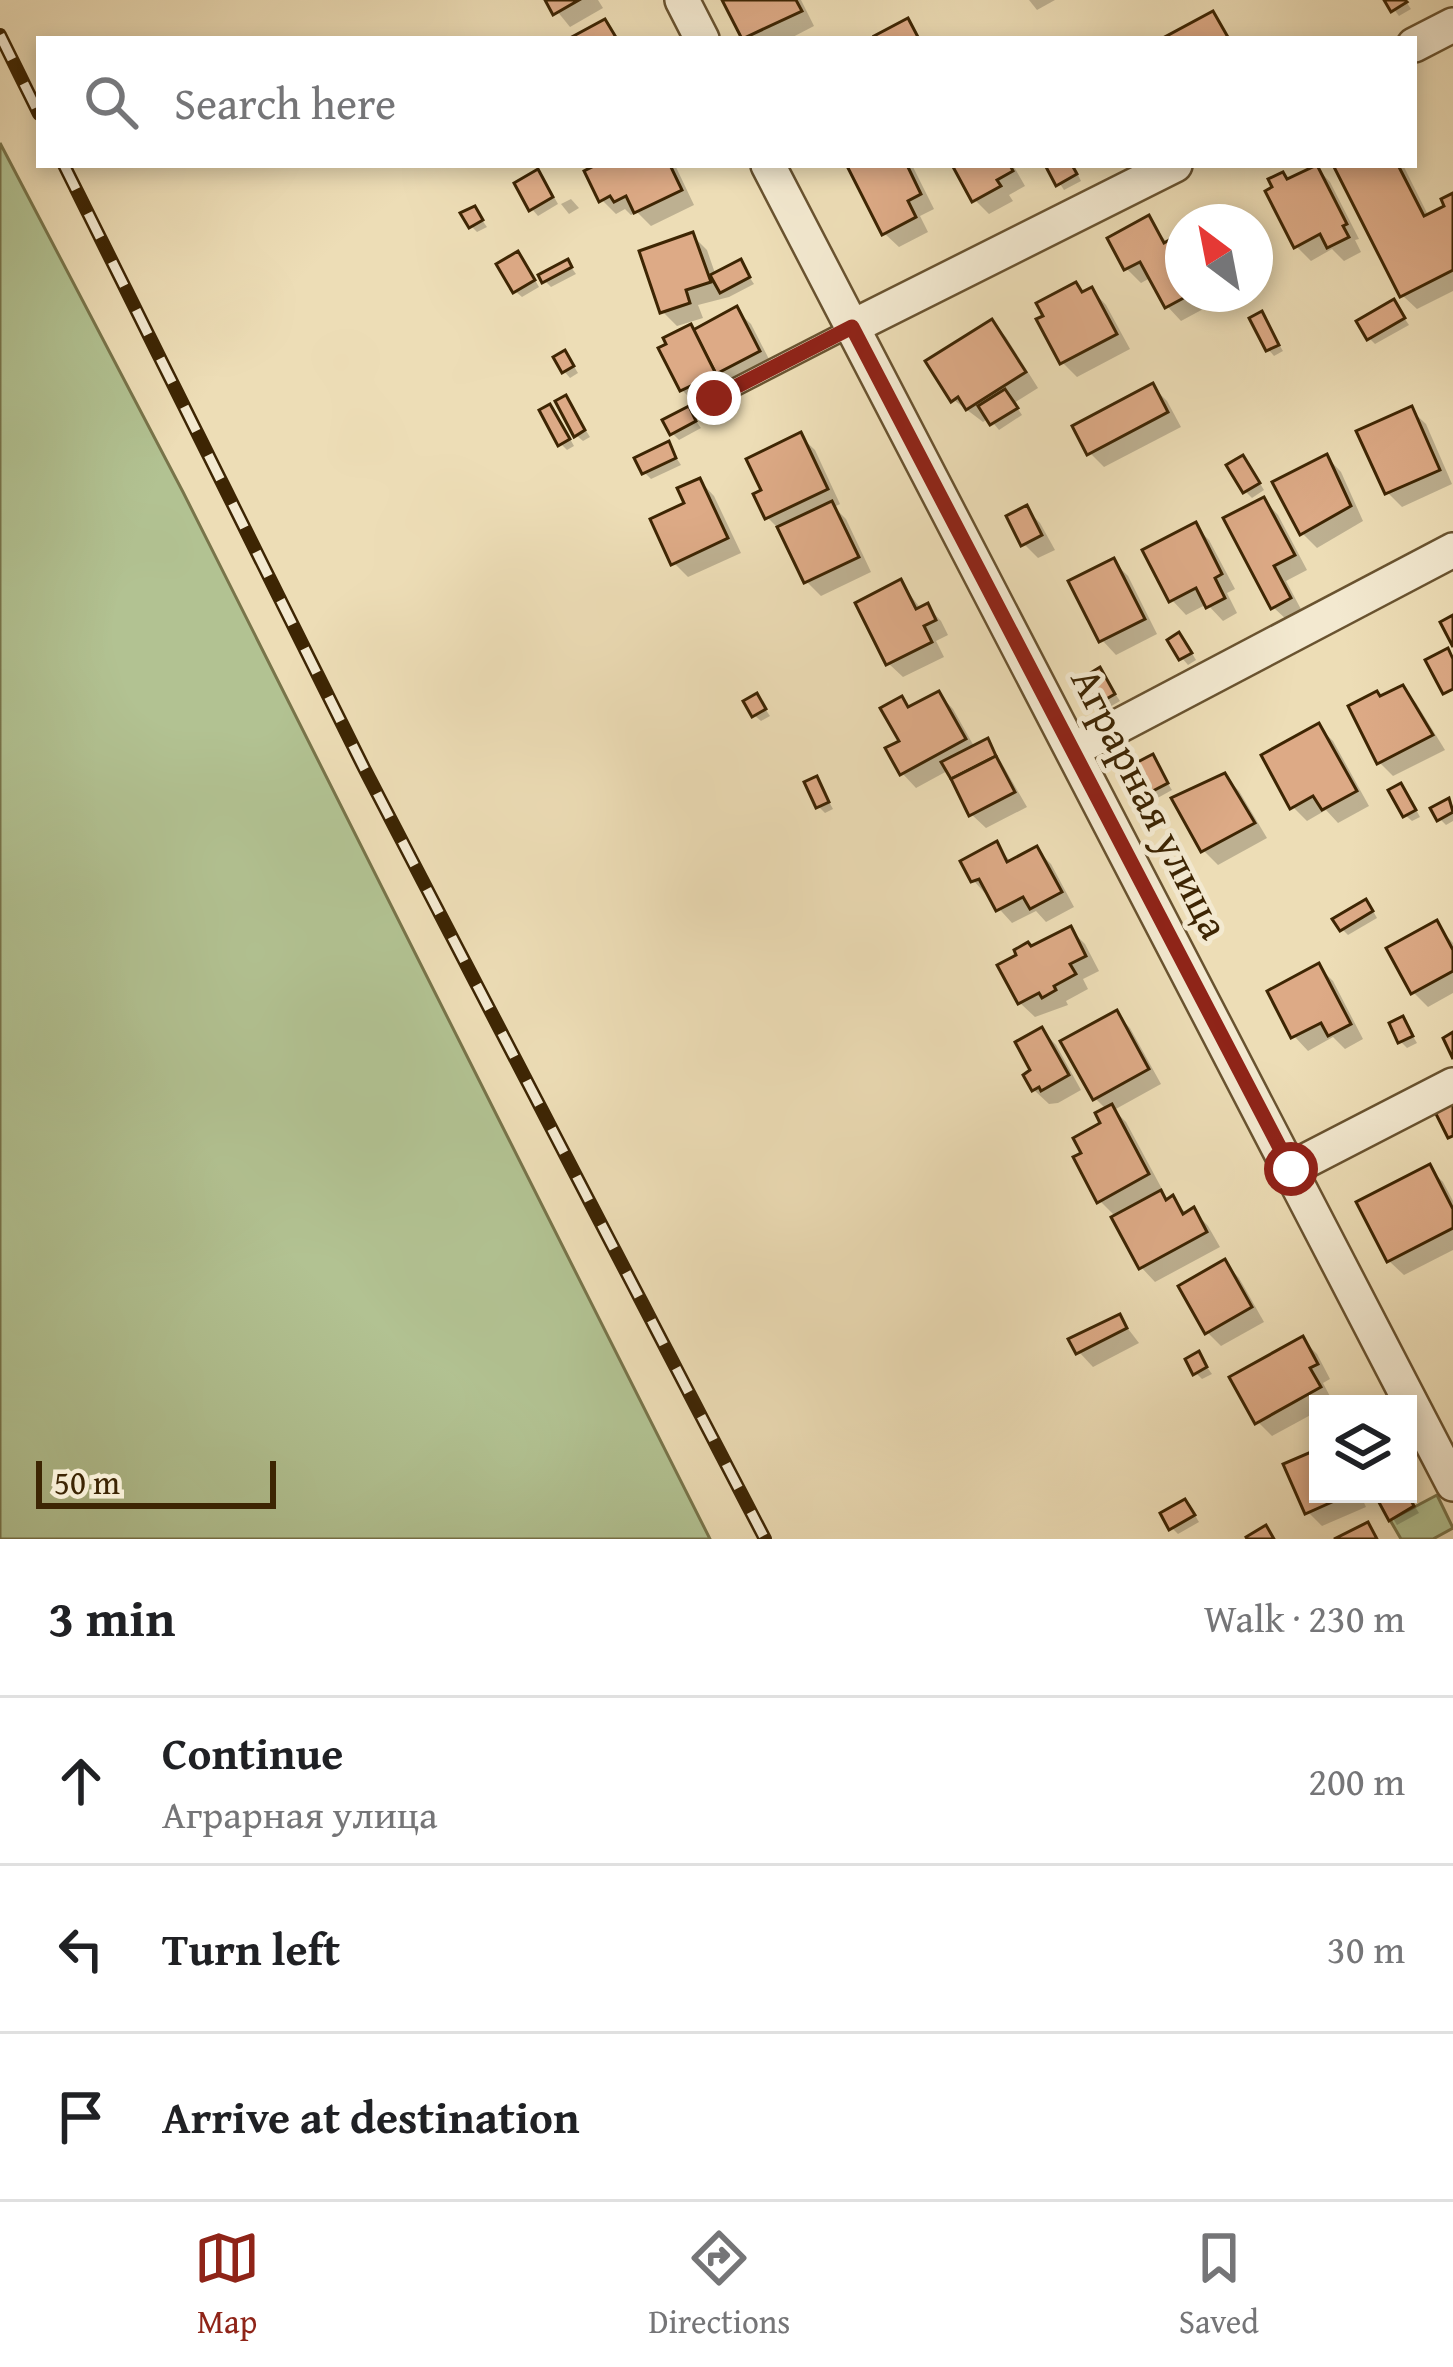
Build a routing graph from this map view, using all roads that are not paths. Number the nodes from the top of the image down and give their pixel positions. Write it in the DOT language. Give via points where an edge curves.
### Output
graph roads {
  1 [pos="682,0"];
  2 [pos="1453,26"];
  3 [pos="700,36"];
  4 [pos="1417,44"];
  5 [pos="770,168"];
  6 [pos="1169,168"];
  7 [pos="852,327"];
  8 [pos="714,398"];
  9 [pos="1453,550"];
  10 [pos="1073,750"];
  11 [pos="1453,1085"];
  12 [pos="1291,1169"];
  13 [pos="1453,1484"];
  1 -- 3 [label="street"];
  2 -- 4 [label="street"];
  5 -- 7 [label="street, Аграрная улица"];
  6 -- 7 [label="street"];
  7 -- 8 [label="lane"];
  7 -- 10 [label="street, Аграрная улица"];
  9 -- 10 [label="street"];
  10 -- 12 [label="street, Аграрная улица"];
  11 -- 12 [label="street"];
  12 -- 13 [label="street, Аграрная улица"];
}
